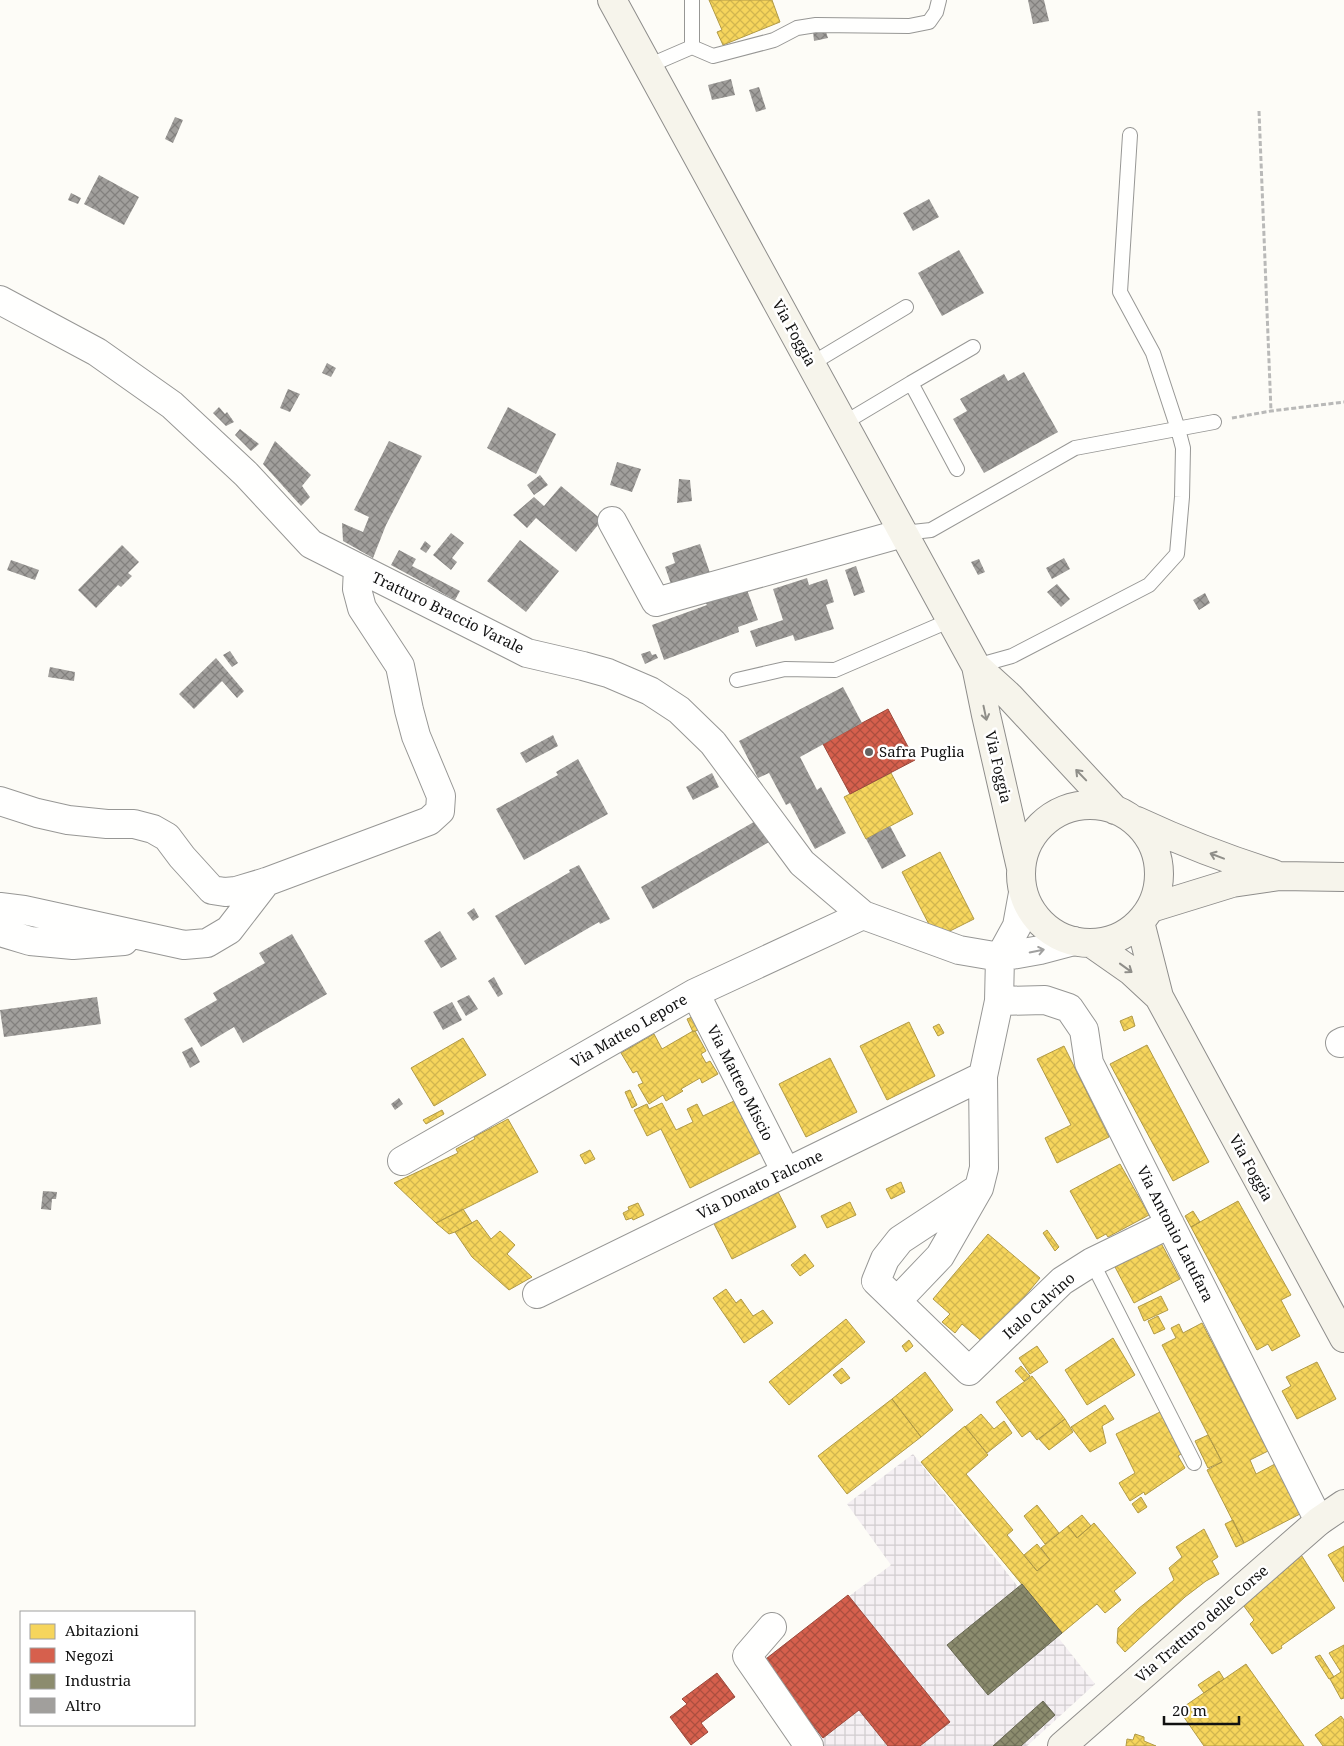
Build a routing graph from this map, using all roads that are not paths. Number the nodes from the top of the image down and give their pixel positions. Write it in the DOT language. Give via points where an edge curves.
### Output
graph roads {
  1 [pos="612,0"];
  2 [pos="692,0"];
  3 [pos="938,0"];
  4 [pos="692,46"];
  5 [pos="648,66"];
  6 [pos="1130,135"];
  7 [pos="0,300"];
  8 [pos="906,306"];
  9 [pos="973,347"];
  10 [pos="811,364"];
  11 [pos="911,383"];
  12 [pos="1214,422"];
  13 [pos="844,423"];
  14 [pos="1178,429"];
  15 [pos="958,469"];
  16 [pos="612,520"];
  17 [pos="903,532"];
  18 [pos="358,568"];
  19 [pos="951,620"];
  20 [pos="976,666"];
  21 [pos="737,680"];
  22 [pos="0,801"];
  23 [pos="1122,813"];
  24 [pos="1280,876"];
  25 [pos="1344,876"];
  26 [pos="1022,880"];
  27 [pos="266,882"];
  28 [pos="0,907"];
  29 [pos="863,915"];
  30 [pos="1146,915"];
  31 [pos="0,932"];
  32 [pos="150,938"];
  33 [pos="1082,942"];
  34 [pos="1000,957"];
  35 [pos="695,993"];
  36 [pos="1158,997"];
  37 [pos="1000,1001"];
  38 [pos="983,1076"];
  39 [pos="402,1161"];
  40 [pos="786,1172"];
  41 [pos="979,1188"];
  42 [pos="1170,1224"];
  43 [pos="1092,1262"];
  44 [pos="537,1294"];
  45 [pos="897,1301"];
  46 [pos="1344,1338"];
  47 [pos="1194,1462"];
  48 [pos="1344,1504"];
  49 [pos="1319,1521"];
  50 [pos="772,1627"];
  51 [pos="809,1746"];
  52 [pos="1062,1746"];
  1 -- 5 [label="main road, Via Foggia"];
  2 -- 4 [label="lane"];
  3 -- 4 [label="lane" via="936,12 928,22 909,26 816,25 797,28 774,40 713,56"];
  4 -- 5 [label="lane"];
  5 -- 10 [label="main road, Via Foggia"];
  6 -- 14 [label="lane" via="1120,292 1153,354"];
  7 -- 18 [label="street, Tratturo Braccio Varale" via="97,352 172,406 246,474 311,544"];
  8 -- 10 [label="lane"];
  9 -- 11 [label="lane"];
  10 -- 13 [label="main road, Via Foggia"];
  11 -- 13 [label="lane"];
  11 -- 15 [label="lane"];
  12 -- 14 [label="lane"];
  13 -- 17 [label="main road, Via Foggia"];
  14 -- 17 [label="lane" via="1075,448 932,530"];
  14 -- 20 [label="lane" via="1183,448 1177,554 1149,585 1012,656"];
  16 -- 17 [label="street" via="656,602"];
  17 -- 19 [label="main road, Via Foggia"];
  18 -- 27 [label="street" via="357,589 362,608 400,666 416,736 441,796 440,811 429,821"];
  18 -- 29 [label="street, Tratturo Braccio Varale" via="527,653 608,673 650,691 679,710 713,743 802,863"];
  19 -- 20 [label="main road, Via Foggia"];
  19 -- 21 [label="lane" via="835,670 784,669"];
  23 -- 20 [label="main road, Via Foggia, one-way"];
  20 -- 26 [label="main road, Via Foggia, one-way"];
  22 -- 27 [label="street" via="68,820 134,824 152,829 167,837 212,890 236,892"];
  24 -- 23 [label="main road, one-way" via="1180,841"];
  23 -- 26 [label="main road" via="1094,805 1073,807 1054,816 1037,829 1026,847"];
  23 -- 30 [label="main road, Via Foggia" via="1144,830 1156,855 1158,889"];
  24 -- 25 [label="main road"];
  24 -- 30 [label="main road" via="1232,883"];
  26 -- 33 [label="main road, Via Foggia" via="1030,910 1042,924 1056,935"];
  26 -- 34 [label="street" via="1017,926"];
  27 -- 32 [label="street" via="229,930 206,943 184,945"];
  28 -- 32 [label="street"];
  29 -- 34 [label="street, Tratturo Braccio Varale" via="959,950"];
  29 -- 35 [label="street, Via Matteo Lepore"];
  30 -- 33 [label="main road" via="1126,933 1109,941"];
  30 -- 36 [label="main road, Via Foggia"];
  31 -- 32 [label="street" via="30,941 73,945"];
  34 -- 33 [label="street, Tratturo Braccio Varale, one-way"];
  33 -- 36 [label="main road, Via Foggia, one-way" via="1131,971"];
  34 -- 37 [label="street"];
  35 -- 39 [label="street, Via Matteo Lepore"];
  35 -- 40 [label="street, Via Matteo Miscio"];
  36 -- 46 [label="main road, Via Foggia"];
  37 -- 38 [label="street"];
  37 -- 42 [label="street, Via Antonio Latufara" via="1045,1000 1069,1008 1084,1030 1088,1063"];
  38 -- 40 [label="street, Via Donato Falcone"];
  38 -- 41 [label="street" via="984,1168"];
  40 -- 44 [label="street, Via Donato Falcone"];
  41 -- 45 [label="street" via="940,1256"];
  41 -- 45 [label="street" via="900,1240 885,1258 876,1281"];
  42 -- 43 [label="street, Italo Calvino"];
  42 -- 49 [label="street, Via Antonio Latufara"];
  43 -- 45 [label="street, Italo Calvino" via="1062,1281 969,1371"];
  43 -- 47 [label="lane"];
  48 -- 49 [label="main road, Via Tratturo delle Corse"];
  49 -- 52 [label="main road, Via Tratturo delle Corse"];
  50 -- 51 [label="street" via="748,1656"];
}
